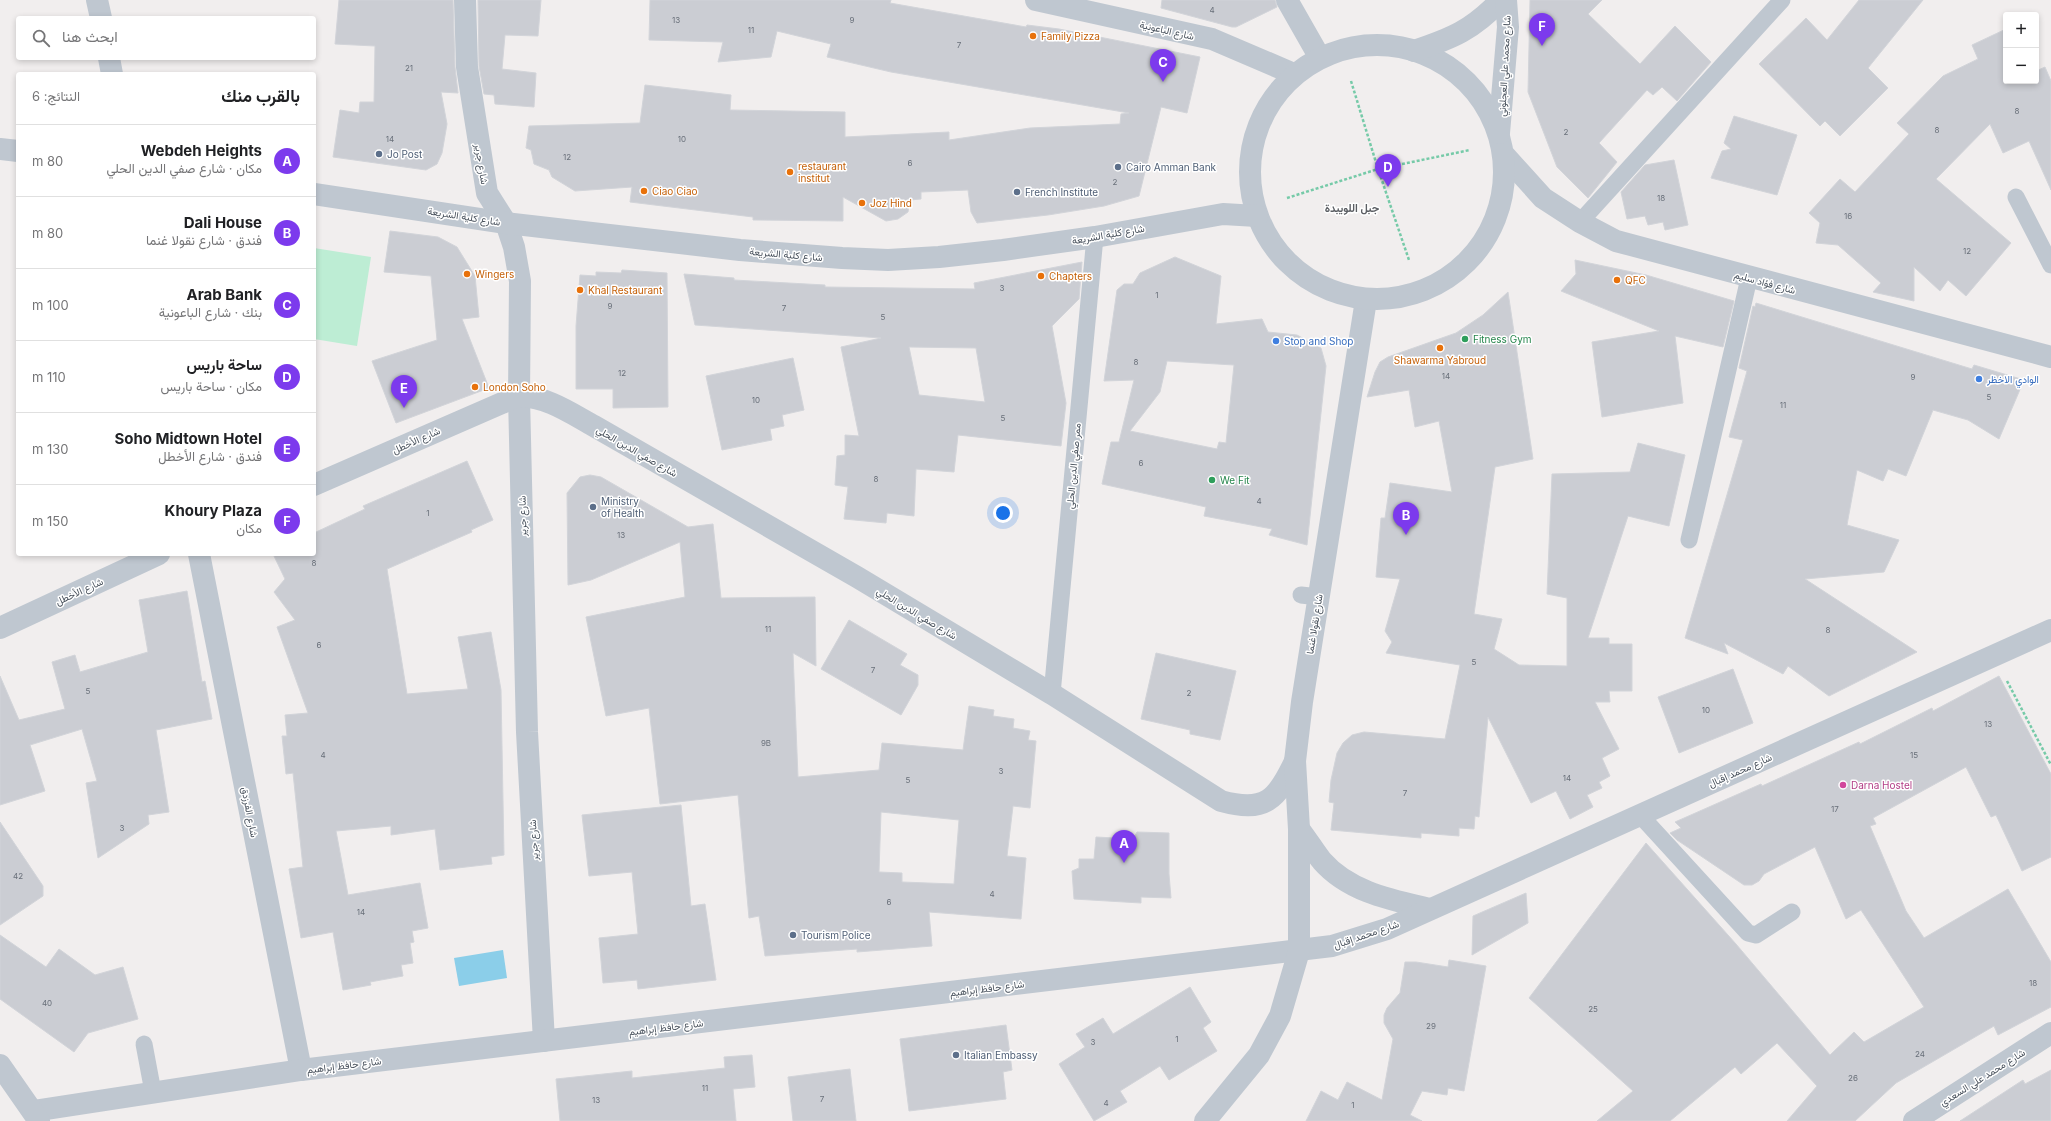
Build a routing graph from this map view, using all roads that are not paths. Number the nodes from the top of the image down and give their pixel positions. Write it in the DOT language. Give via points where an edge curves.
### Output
graph roads {
  1 [pos="97,0"];
  2 [pos="465,0"];
  3 [pos="1036,0"];
  4 [pos="1287,0"];
  5 [pos="1501,0"];
  6 [pos="1506,0"];
  7 [pos="1782,0"];
  8 [pos="100,16"];
  9 [pos="1414,51"];
  10 [pos="1320,58"];
  11 [pos="108,60"];
  12 [pos="112,72"];
  13 [pos="1294,74"];
  14 [pos="1499,133"];
  15 [pos="0,149"];
  16 [pos="16,151"];
  17 [pos="1504,156"];
  18 [pos="316,194"];
  19 [pos="2016,197"];
  20 [pos="1257,216"];
  21 [pos="1580,222"];
  22 [pos="506,223"];
  23 [pos="1095,237"];
  24 [pos="2051,265"];
  25 [pos="1749,278"];
  26 [pos="1366,300"];
  27 [pos="2051,357"];
  28 [pos="519,397"];
  29 [pos="316,484"];
  30 [pos="1690,540"];
  31 [pos="155,556"];
  32 [pos="199,556"];
  33 [pos="0,628"];
  34 [pos="2051,630"];
  35 [pos="1052,694"];
  36 [pos="1295,762"];
  37 [pos="1640,815"];
  38 [pos="1299,829"];
  39 [pos="1430,909"];
  40 [pos="1792,912"];
  41 [pos="1299,951"];
  42 [pos="2051,1033"];
  43 [pos="544,1041"];
  44 [pos="144,1044"];
  45 [pos="0,1065"];
  46 [pos="301,1070"];
  47 [pos="153,1092"];
  48 [pos="36,1116"];
  49 [pos="1205,1121"];
  50 [pos="1914,1121"];
  1 -- 8 [label="street"];
  2 -- 22 [label="street, شارع جرير" via="467,67 487,193"];
  3 -- 13 [label="street, شارع الباعونية" via="1212,40"];
  4 -- 10 [label="street"];
  5 -- 9 [label="street, شارع محمد علي العجلوني" via="1470,28 1447,40"];
  6 -- 14 [label="street, شارع محمد علي العجلوني" via="1508,27"];
  7 -- 21 [label="lane"];
  9 -- 10 [label="street" via="1392,45 1355,46"];
  9 -- 14 [label="street" via="1428,55 1460,75 1486,104"];
  10 -- 13 [label="street"];
  11 -- 12 [label="street"];
  13 -- 20 [label="street" via="1267,105 1251,143 1250,183"];
  14 -- 17 [label="street"];
  15 -- 16 [label="street"];
  17 -- 21 [label="street, شارع فؤاد سليم" via="1543,198"];
  17 -- 26 [label="street" via="1500,206 1486,240 1457,272 1419,293"];
  18 -- 22 [label="street, شارع كلية الشريعة"];
  19 -- 24 [label="lane"];
  20 -- 23 [label="street, شارع كلية الشريعة" via="1223,214"];
  20 -- 26 [label="street" via="1278,256 1306,280 1340,295"];
  21 -- 25 [label="street, شارع فؤاد سليم" via="1616,241"];
  22 -- 23 [label="street, شارع كلية الشريعة" via="740,250 888,260 939,257"];
  22 -- 28 [label="street, شارع جرير" via="514,247 520,281"];
  23 -- 35 [label="lane, ممر صفي الدين الحلي"];
  25 -- 27 [label="street, شارع فؤاد سليم"];
  25 -- 30 [label="lane"];
  26 -- 36 [label="street, شارع نقولا غنما" via="1310,596"];
  28 -- 29 [label="street, شارع الأخطل"];
  28 -- 35 [label="street, شارع صفي الدين الحلي" via="538,399 594,426 851,573"];
  28 -- 43 [label="street, شارع جرير" via="527,732"];
  31 -- 33 [label="street, شارع الأخطل"];
  32 -- 46 [label="street, شارع الفرزدق"];
  34 -- 37 [label="street, شارع محمد إقبال"];
  35 -- 36 [label="street, شارع صفي الدين الحلي" via="1221,801 1240,806 1257,806 1269,799 1284,784"];
  36 -- 38 [label="street, شارع نقولا غنما"];
  37 -- 39 [label="street, شارع محمد إقبال"];
  37 -- 40 [label="lane" via="1748,933 1756,935"];
  38 -- 39 [label="street" via="1323,862 1359,888 1381,898"];
  38 -- 41 [label="street, شارع نقولا غنما"];
  39 -- 41 [label="street, شارع محمد إقبال" via="1387,929 1354,940"];
  41 -- 43 [label="street, شارع حافظ إبراهيم"];
  41 -- 49 [label="street, شارع نقولا غنما" via="1280,1016 1259,1055"];
  42 -- 50 [label="street, شارع محمد علي السعدي"];
  43 -- 46 [label="street, شارع حافظ إبراهيم"];
  44 -- 47 [label="lane"];
  45 -- 48 [label="street"];
  46 -- 47 [label="street, شارع حافظ إبراهيم"];
  47 -- 48 [label="street, شارع حافظ إبراهيم"];
}
